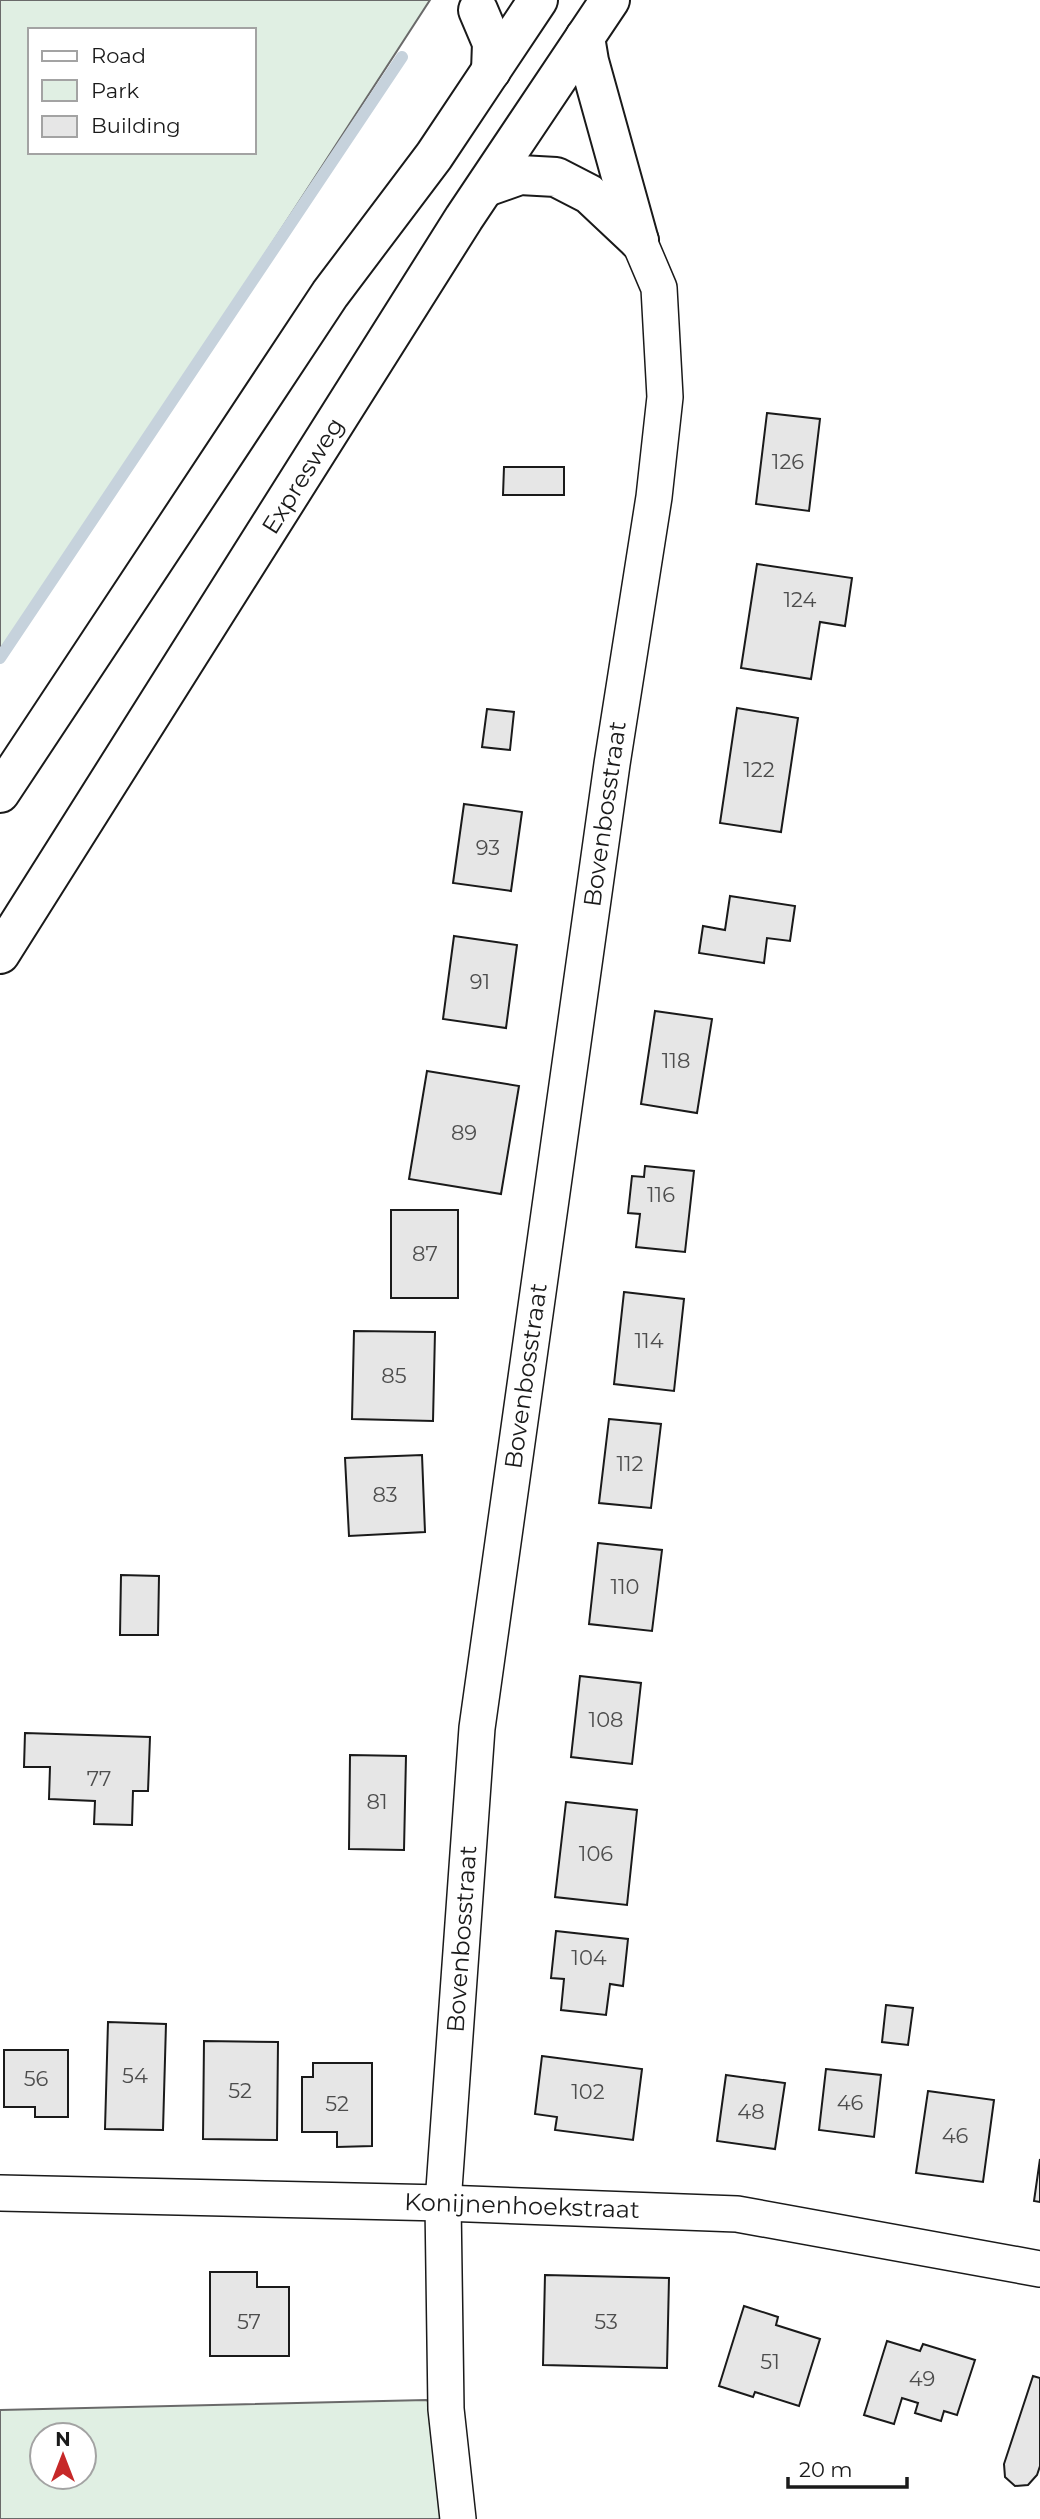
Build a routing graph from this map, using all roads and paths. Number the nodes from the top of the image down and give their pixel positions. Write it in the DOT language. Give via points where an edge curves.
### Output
graph roads {
  1 [pos="538,0"];
  2 [pos="610,0"];
  3 [pos="476,5"];
  4 [pos="585,37"];
  5 [pos="491,71"];
  6 [pos="486,187"];
  7 [pos="639,241"];
  8 [pos="0,793"];
  9 [pos="0,954"];
  10 [pos="0,2193"];
  11 [pos="443,2203"];
  12 [pos="1040,2269"];
  13 [pos="458,2519"];
  1 -- 5 [label="highway"];
  2 -- 4 [label="highway, Expresweg"];
  3 -- 5 [label="highway" via="492,43"];
  4 -- 6 [label="highway, Expresweg"];
  4 -- 7 [label="highway"];
  5 -- 8 [label="highway" via="434,156 330,294"];
  6 -- 7 [label="highway" via="520,175 556,177 589,194"];
  6 -- 9 [label="highway, Expresweg"];
  7 -- 11 [label="street, Bovenbosstraat" via="659,288 665,397 477,1728"];
  10 -- 11 [label="street, Konijnenhoekstraat"];
  11 -- 12 [label="street, Konijnenhoekstraat" via="737,2214"];
  11 -- 13 [label="street, Bovenbosstraat" via="446,2409"];
}
